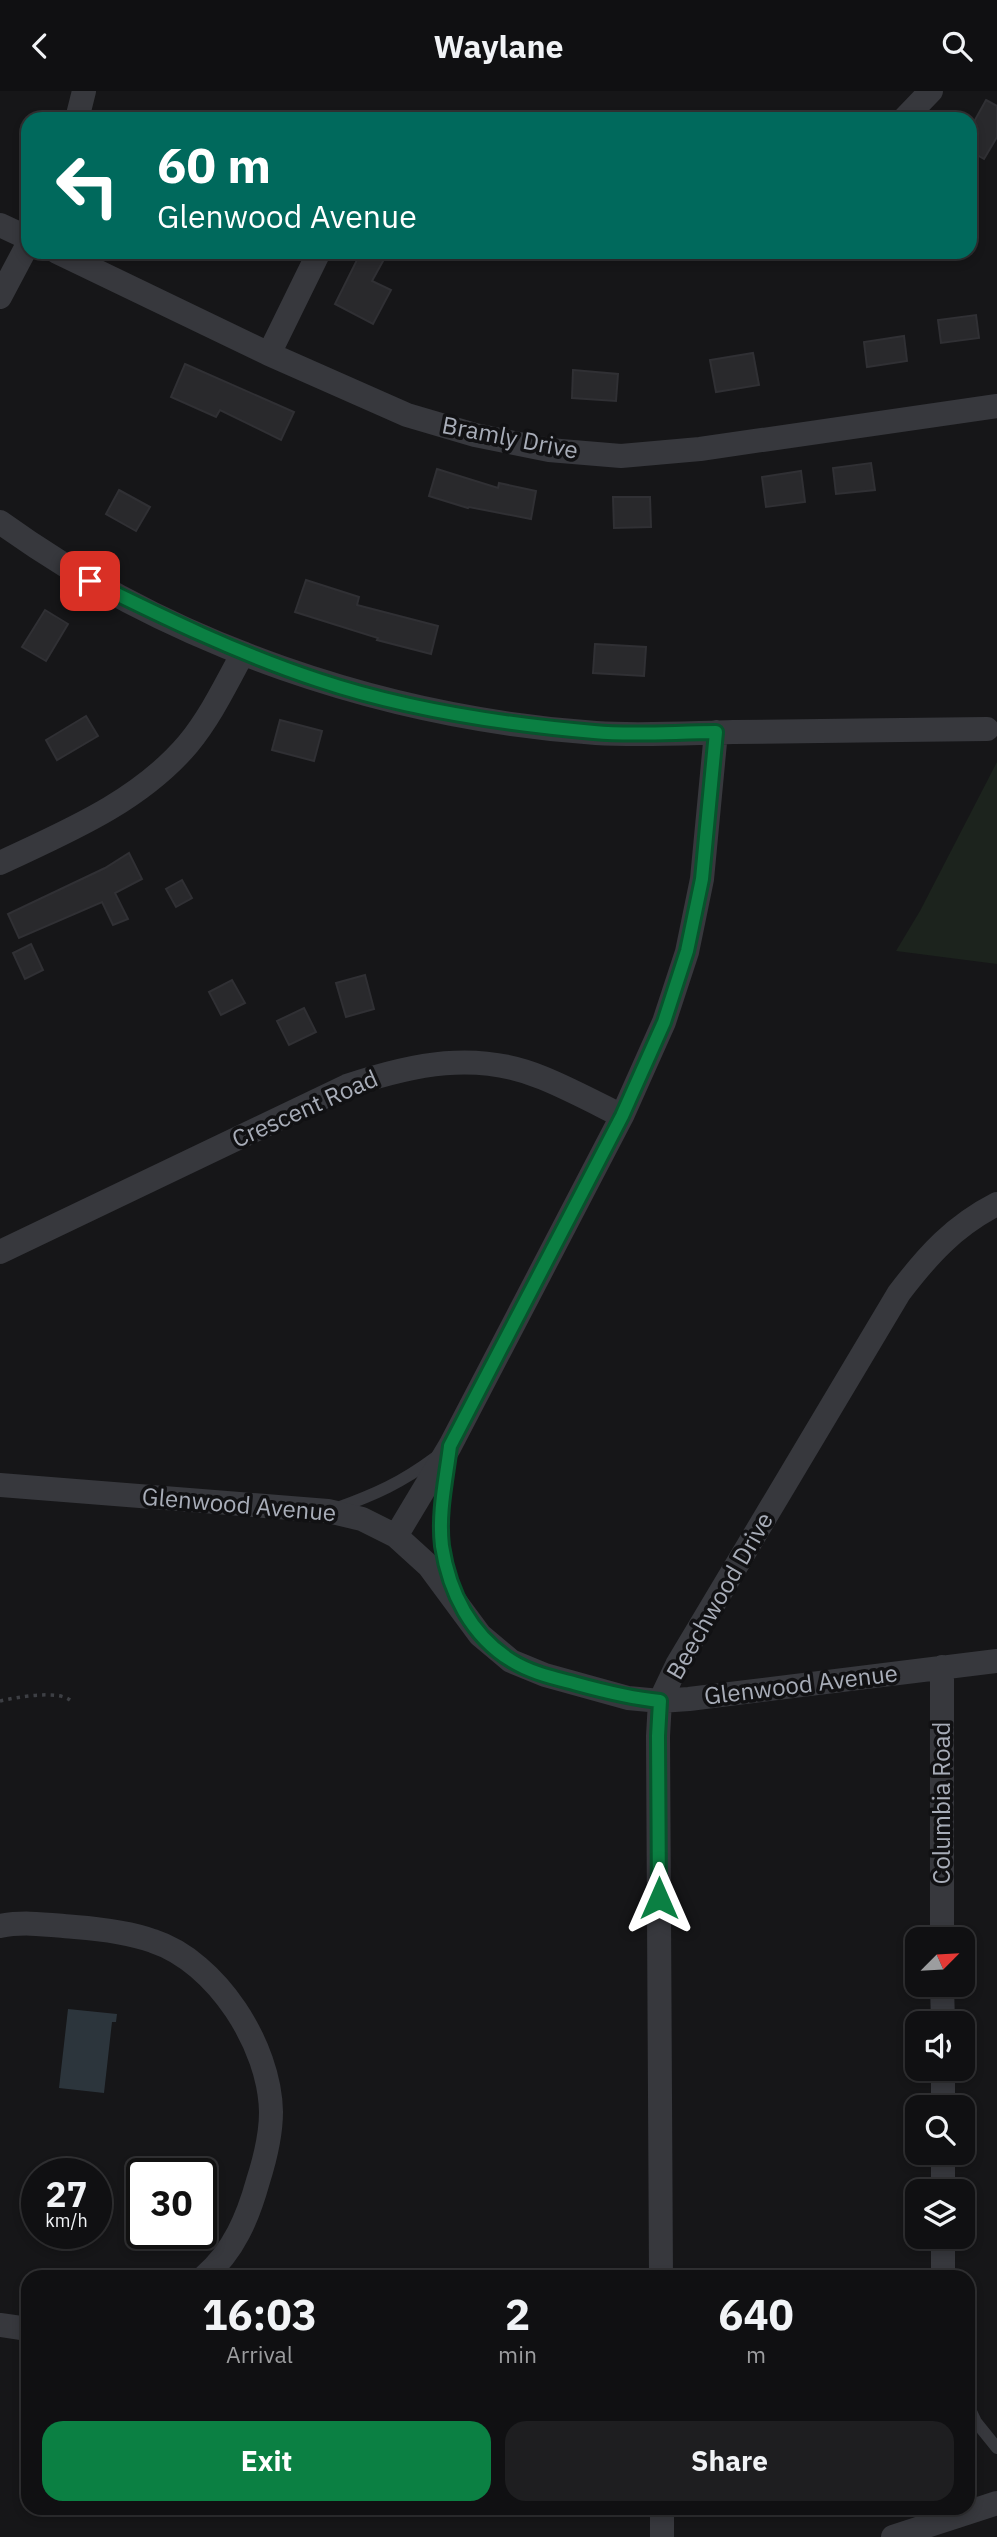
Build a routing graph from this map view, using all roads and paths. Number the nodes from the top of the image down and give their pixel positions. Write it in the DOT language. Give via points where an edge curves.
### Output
graph roads {
  1 [pos="85,91"];
  2 [pos="931,91"];
  3 [pos="79,112"];
  4 [pos="911,112"];
  5 [pos="0,225"];
  6 [pos="21,235"];
  7 [pos="21,257"];
  8 [pos="72,259"];
  9 [pos="316,259"];
  10 [pos="0,297"];
  11 [pos="269,354"];
  12 [pos="997,406"];
  13 [pos="0,522"];
  14 [pos="243,653"];
  15 [pos="987,729"];
  16 [pos="716,732"];
  17 [pos="0,863"];
  18 [pos="622,1116"];
  19 [pos="997,1204"];
  20 [pos="0,1252"];
  21 [pos="450,1446"];
  22 [pos="0,1485"];
  23 [pos="328,1511"];
  24 [pos="396,1536"];
  25 [pos="458,1606"];
  26 [pos="997,1661"];
  27 [pos="942,1667"];
  28 [pos="0,1700"];
  29 [pos="70,1700"];
  30 [pos="660,1701"];
  31 [pos="0,1926"];
  32 [pos="942,1927"];
  33 [pos="943,2249"];
  34 [pos="210,2270"];
  35 [pos="661,2270"];
  36 [pos="943,2270"];
  37 [pos="0,2325"];
  38 [pos="21,2328"];
  39 [pos="975,2420"];
  40 [pos="997,2448"];
  41 [pos="997,2503"];
  42 [pos="975,2507"];
  43 [pos="662,2515"];
  44 [pos="939,2515"];
  45 [pos="662,2537"];
  46 [pos="893,2537"];
  1 -- 3 [label="street"];
  2 -- 4 [label="street"];
  5 -- 6 [label="street"];
  7 -- 10 [label="street"];
  8 -- 11 [label="street, Bramly Drive"];
  9 -- 11 [label="street"];
  11 -- 12 [label="street, Bramly Drive" via="407,415 475,435 549,450 621,456"];
  13 -- 14 [label="street" via="90,581"];
  14 -- 16 [label="street" via="320,681 395,701 506,722 597,733"];
  14 -- 17 [label="street" via="212,711 187,745 158,772 82,824"];
  15 -- 16 [label="street"];
  16 -- 18 [label="street" via="702,879 687,951 664,1022"];
  18 -- 20 [label="street, Crescent Road" via="542,1077 499,1064 442,1062 396,1070 347,1086"];
  18 -- 21 [label="street"];
  19 -- 30 [label="street, Beechwood Drive" via="949,1234 899,1293 677,1665"];
  21 -- 23 [label="lane" via="380,1493"];
  21 -- 24 [label="street"];
  21 -- 25 [label="lane" via="442,1547"];
  22 -- 23 [label="street, Glenwood Avenue"];
  23 -- 24 [label="street, Glenwood Avenue" via="362,1519"];
  24 -- 25 [label="street, Glenwood Avenue" via="429,1566"];
  25 -- 30 [label="street, Glenwood Avenue" via="480,1635 511,1661 628,1698"];
  26 -- 27 [label="street, Glenwood Avenue"];
  27 -- 30 [label="street, Glenwood Avenue"];
  27 -- 32 [label="street, Columbia Road"];
  28 -- 29 [label="path" via="56,1695"];
  30 -- 35 [label="street, Beechwood Drive"];
  31 -- 34 [label="street" via="37,1923 109,1930 155,1941 201,1969 245,2024 267,2079 268,2141 248,2215 230,2249"];
  33 -- 36 [label="street"];
  37 -- 38 [label="street"];
  39 -- 40 [label="lane"];
  41 -- 42 [label="street"];
  43 -- 45 [label="street"];
  44 -- 46 [label="street"];
}
